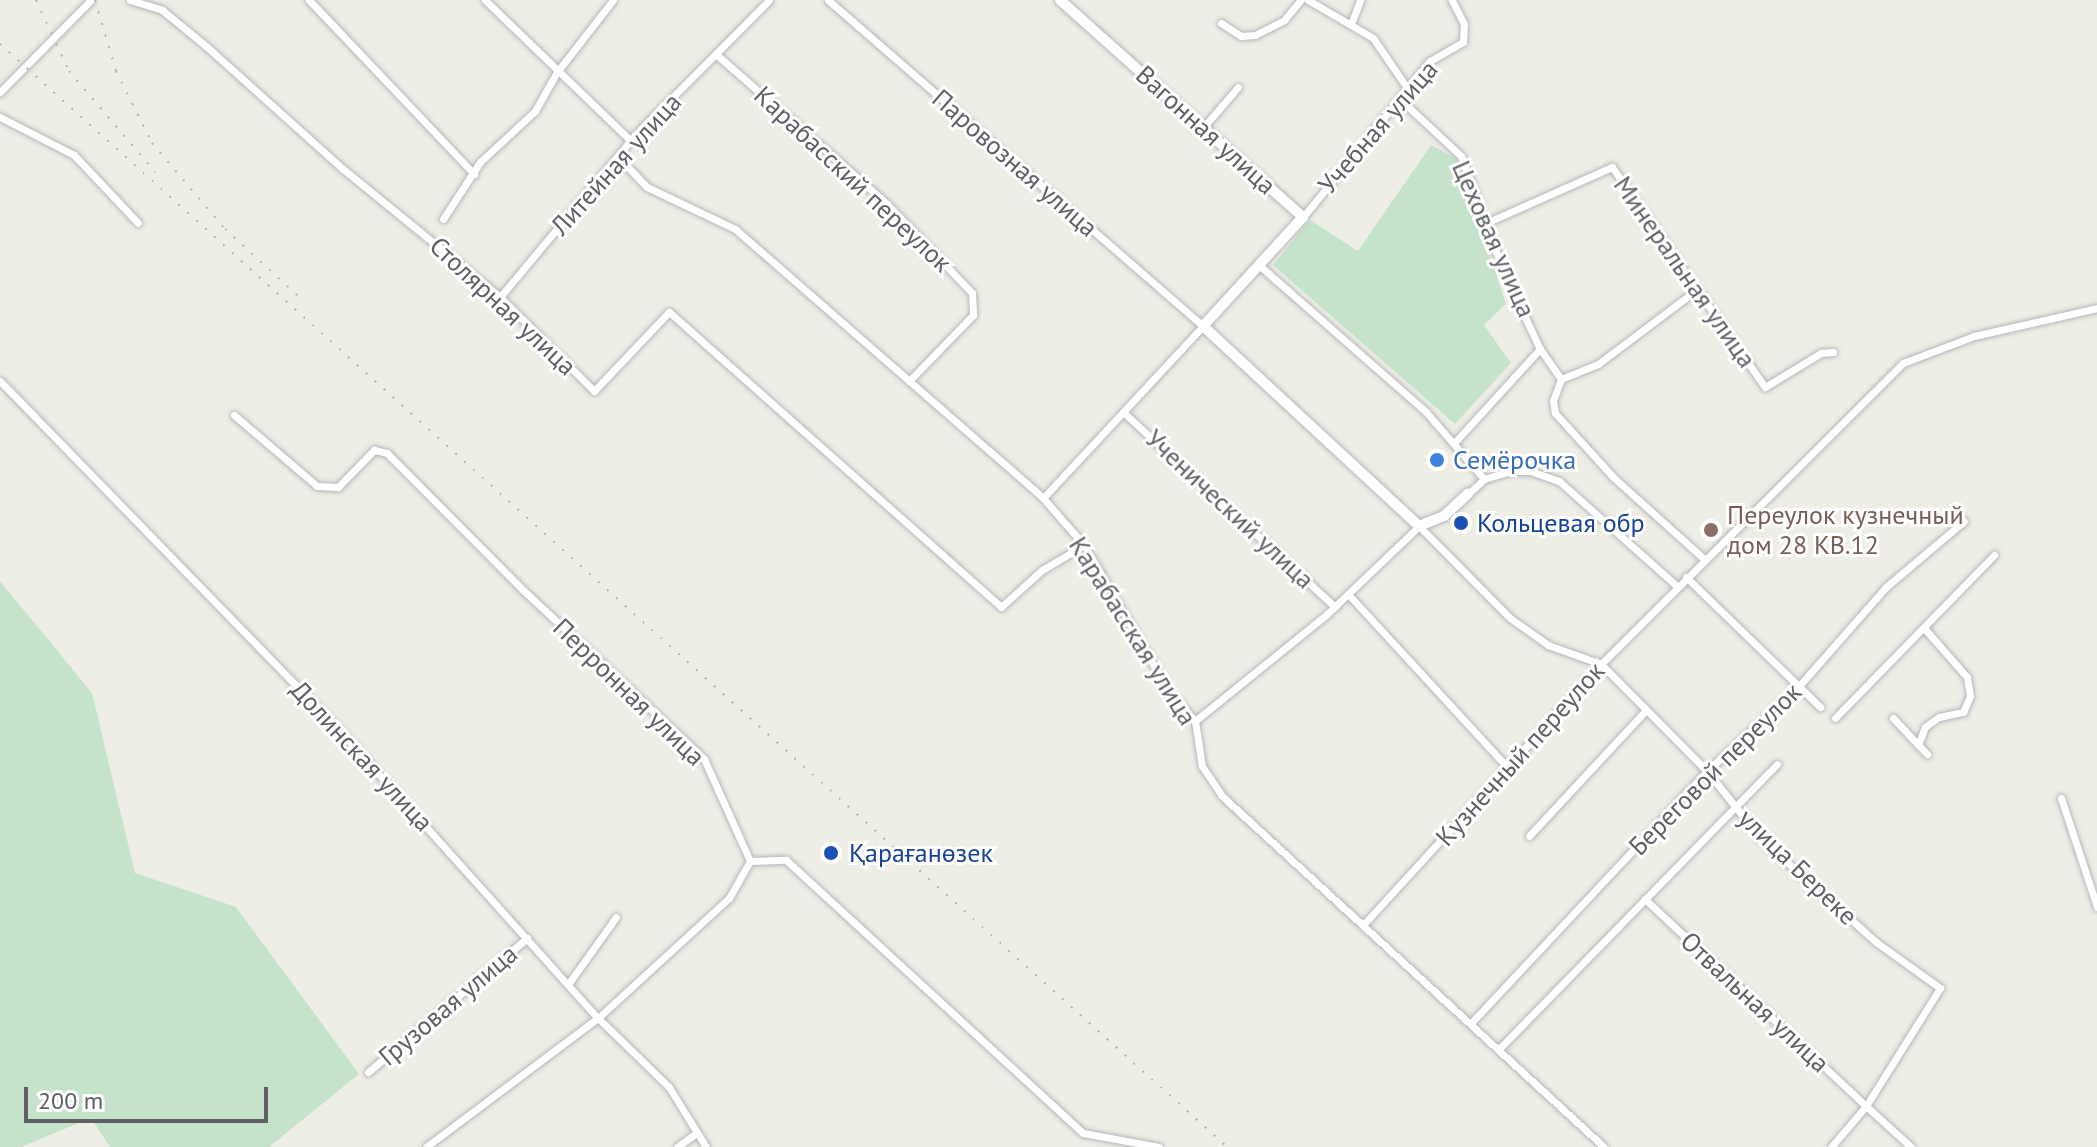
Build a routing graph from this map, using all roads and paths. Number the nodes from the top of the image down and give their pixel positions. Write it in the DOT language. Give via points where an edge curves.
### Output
graph roads {
  1 [pos="91,0"];
  2 [pos="130,0"];
  3 [pos="309,0"];
  4 [pos="485,0"];
  5 [pos="613,0"];
  6 [pos="769,0"];
  7 [pos="828,0"];
  8 [pos="1060,0"];
  9 [pos="1301,0"];
  10 [pos="1308,0"];
  11 [pos="1360,0"];
  12 [pos="1452,0"];
  13 [pos="1221,23"];
  14 [pos="1351,24"];
  15 [pos="718,56"];
  16 [pos="557,72"];
  17 [pos="1238,87"];
  18 [pos="0,92"];
  19 [pos="1410,92"];
  20 [pos="1402,101"];
  21 [pos="0,117"];
  22 [pos="1202,129"];
  23 [pos="631,141"];
  24 [pos="619,158"];
  25 [pos="474,174"];
  26 [pos="1303,217"];
  27 [pos="443,219"];
  28 [pos="138,223"];
  29 [pos="1486,223"];
  30 [pos="1260,266"];
  31 [pos="1695,291"];
  32 [pos="500,297"];
  33 [pos="2097,308"];
  34 [pos="1203,326"];
  35 [pos="1540,349"];
  36 [pos="1833,352"];
  37 [pos="1561,379"];
  38 [pos="0,381"];
  39 [pos="909,381"];
  40 [pos="1123,412"];
  41 [pos="234,415"];
  42 [pos="1455,442"];
  43 [pos="1484,479"];
  44 [pos="1468,494"];
  45 [pos="1043,498"];
  46 [pos="1964,521"];
  47 [pos="1419,526"];
  48 [pos="1084,545"];
  49 [pos="1994,555"];
  50 [pos="1704,559"];
  51 [pos="1686,577"];
  52 [pos="1677,586"];
  53 [pos="1348,594"];
  54 [pos="1335,607"];
  55 [pos="1924,628"];
  56 [pos="1601,664"];
  57 [pos="1799,686"];
  58 [pos="1820,707"];
  59 [pos="1646,710"];
  60 [pos="1835,718"];
  61 [pos="1893,718"];
  62 [pos="1195,721"];
  63 [pos="1918,745"];
  64 [pos="1927,754"];
  65 [pos="1777,764"];
  66 [pos="1510,770"];
  67 [pos="1707,771"];
  68 [pos="2061,798"];
  69 [pos="1737,808"];
  70 [pos="1529,836"];
  71 [pos="750,861"];
  72 [pos="1645,899"];
  73 [pos="2097,907"];
  74 [pos="616,917"];
  75 [pos="1364,924"];
  76 [pos="527,938"];
  77 [pos="569,983"];
  78 [pos="598,1018"];
  79 [pos="1471,1023"];
  80 [pos="1499,1049"];
  81 [pos="368,1072"];
  82 [pos="1866,1106"];
  83 [pos="696,1133"];
  84 [pos="426,1147"];
  85 [pos="677,1147"];
  86 [pos="706,1147"];
  87 [pos="1159,1147"];
  88 [pos="1604,1147"];
  89 [pos="1831,1147"];
  90 [pos="1911,1147"];
  1 -- 18 [label="street"];
  2 -- 32 [label="street, Столярная улица" via="162,10"];
  3 -- 25 [label="street"];
  4 -- 16 [label="street"];
  5 -- 16 [label="street"];
  6 -- 15 [label="street, Литейная улица"];
  7 -- 34 [label="street, Паровозная улица"];
  8 -- 22 [label="street, Вагонная улица"];
  9 -- 13 [label="street" via="1284,20 1255,35 1241,36"];
  10 -- 14 [label="street"];
  11 -- 14 [label="street"];
  12 -- 19 [label="street, Учебная улица" via="1464,24 1463,42 1430,61"];
  14 -- 19 [label="street" via="1390,56"];
  15 -- 23 [label="street, Литейная улица"];
  15 -- 39 [label="street, Карабасский переулок" via="887,204 972,293 973,315"];
  16 -- 23 [label="street"];
  16 -- 25 [label="street" via="535,111"];
  17 -- 22 [label="street"];
  19 -- 20 [label="street, Учебная улица"];
  20 -- 26 [label="street, Учебная улица"];
  20 -- 29 [label="street, Цеховая улица" via="1461,156"];
  21 -- 28 [label="street" via="74,155"];
  22 -- 26 [label="street, Вагонная улица"];
  23 -- 24 [label="street, Литейная улица"];
  24 -- 32 [label="street, Литейная улица"];
  24 -- 39 [label="street, Карабасская улица" via="647,187 735,229"];
  25 -- 27 [label="street"];
  26 -- 30 [label="street"];
  29 -- 31 [label="street, Минеральная улица" via="1612,167"];
  29 -- 35 [label="street, Цеховая улица"];
  30 -- 34 [label="street"];
  30 -- 42 [label="street"];
  31 -- 36 [label="street, Минеральная улица" via="1765,387 1821,353"];
  31 -- 37 [label="street" via="1598,364"];
  32 -- 48 [label="street, Столярная улица" via="594,391 669,312 1001,607 1042,570"];
  33 -- 50 [label="street, Кузнечный переулок" via="1927,351 1903,363"];
  34 -- 40 [label="street"];
  34 -- 47 [label="street"];
  35 -- 37 [label="street, Цеховая улица"];
  35 -- 42 [label="street"];
  37 -- 50 [label="street" via="1553,401 1555,413 1613,477"];
  38 -- 76 [label="street, Долинская улица" via="332,722"];
  39 -- 45 [label="street, Карабасская улица"];
  40 -- 45 [label="street"];
  40 -- 54 [label="street, Ученический улица"];
  41 -- 71 [label="street, Перронная улица" via="317,486 338,487 374,450 387,453 523,590 704,759"];
  42 -- 43 [label="street"];
  43 -- 44 [label="street"];
  43 -- 52 [label="street" via="1530,471 1559,481"];
  44 -- 47 [label="street" via="1444,516"];
  45 -- 48 [label="street, Карабасская улица"];
  46 -- 57 [label="street, Береговой переулок" via="1886,587"];
  47 -- 53 [label="street"];
  47 -- 56 [label="street" via="1510,618 1548,645"];
  48 -- 62 [label="street, Карабасская улица" via="1171,695"];
  49 -- 55 [label="street"];
  50 -- 51 [label="street, Кузнечный переулок"];
  51 -- 52 [label="street, Кузнечный переулок"];
  51 -- 57 [label="street"];
  52 -- 56 [label="street, Кузнечный переулок"];
  53 -- 54 [label="street"];
  53 -- 66 [label="street, Ученический улица"];
  54 -- 62 [label="street"];
  55 -- 60 [label="street"];
  55 -- 63 [label="street" via="1967,677 1970,696 1963,712 1939,717 1925,727"];
  56 -- 59 [label="street, улица Береке"];
  56 -- 66 [label="street, Кузнечный переулок"];
  57 -- 58 [label="street"];
  57 -- 67 [label="street, Береговой переулок"];
  59 -- 67 [label="street, улица Береке"];
  59 -- 70 [label="street"];
  61 -- 63 [label="street"];
  62 -- 75 [label="street, Карабасская улица" via="1202,766 1222,796"];
  63 -- 64 [label="street"];
  65 -- 69 [label="street"];
  66 -- 75 [label="street, Кузнечный переулок"];
  67 -- 69 [label="street, улица Береке"];
  67 -- 79 [label="street, Береговой переулок"];
  68 -- 73 [label="street"];
  69 -- 72 [label="street"];
  69 -- 82 [label="street, улица Береке" via="1762,840 1856,924 1940,988"];
  71 -- 78 [label="street" via="729,898"];
  71 -- 87 [label="street" via="786,860 1083,1133"];
  72 -- 80 [label="street"];
  72 -- 82 [label="street, Отвальная улица"];
  74 -- 77 [label="street"];
  75 -- 79 [label="street, Карабасская улица"];
  76 -- 77 [label="street, Долинская улица"];
  76 -- 81 [label="street, Грузовая улица"];
  77 -- 78 [label="street, Долинская улица"];
  78 -- 83 [label="street, Долинская улица" via="669,1087"];
  78 -- 84 [label="street"];
  79 -- 80 [label="street, Карабасская улица"];
  80 -- 88 [label="street, Карабасская улица"];
  82 -- 89 [label="street"];
  82 -- 90 [label="street, Отвальная улица"];
  83 -- 85 [label="street"];
  83 -- 86 [label="street, Долинская улица"];
}
